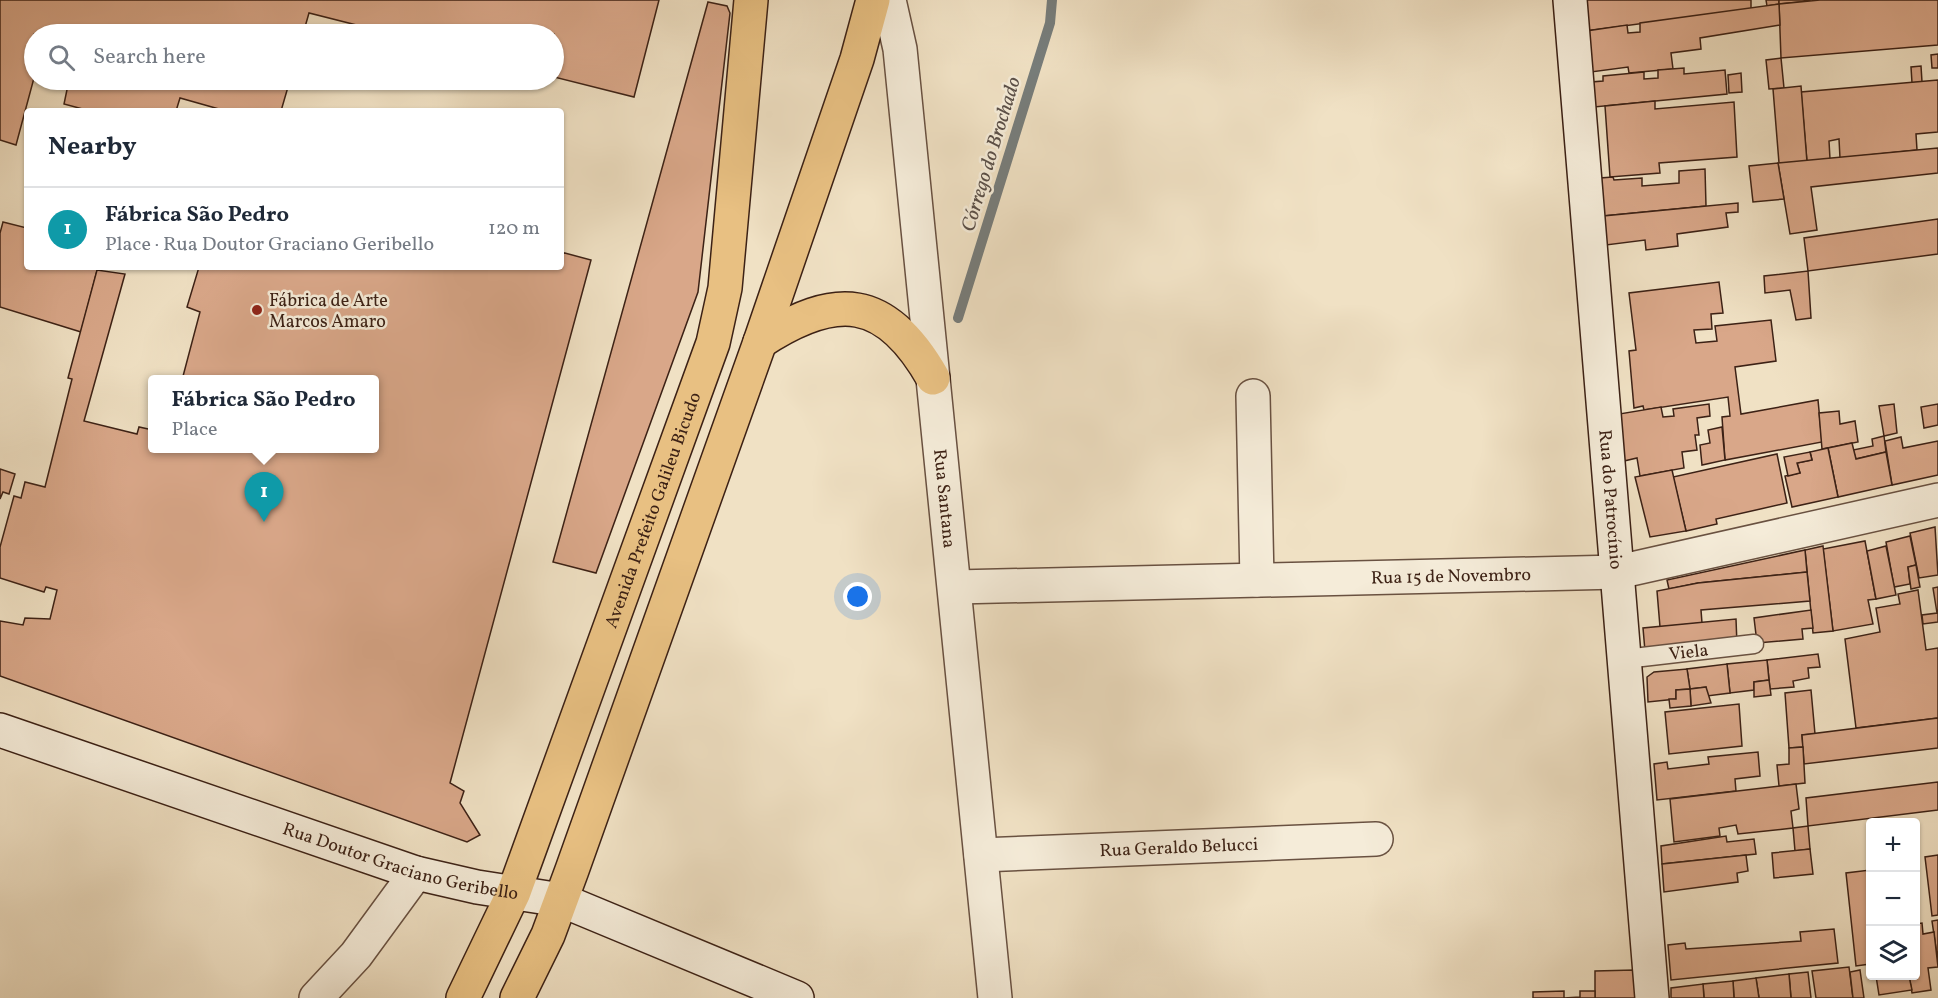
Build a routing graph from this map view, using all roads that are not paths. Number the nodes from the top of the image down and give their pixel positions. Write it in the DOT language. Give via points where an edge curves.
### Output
graph roads {
  1 [pos="751,0"];
  2 [pos="873,0"];
  3 [pos="889,0"];
  4 [pos="1570,0"];
  5 [pos="760,342"];
  6 [pos="933,378"];
  7 [pos="1253,396"];
  8 [pos="1938,500"];
  9 [pos="1618,572"];
  10 [pos="1257,580"];
  11 [pos="956,587"];
  12 [pos="1754,644"];
  13 [pos="1625,659"];
  14 [pos="0,730"];
  15 [pos="1376,839"];
  16 [pos="981,855"];
  17 [pos="416,873"];
  18 [pos="514,892"];
  19 [pos="561,900"];
  20 [pos="316,998"];
  21 [pos="463,998"];
  22 [pos="517,998"];
  23 [pos="797,998"];
  24 [pos="995,998"];
  25 [pos="1652,998"];
  1 -- 18 [label="main road, Avenida Prefeito Galileu Bicudo" via="725,288 713,343"];
  2 -- 5 [label="main road" via="857,59"];
  3 -- 6 [label="street, Rua Santana" via="900,49"];
  4 -- 9 [label="street, Rua do Patrocínio"];
  5 -- 6 [label="main road" via="807,314 851,310 873,315 909,340"];
  5 -- 19 [label="main road"];
  6 -- 11 [label="street, Rua Santana"];
  7 -- 10 [label="street"];
  8 -- 9 [label="street, Rua 15 de Novembro"];
  9 -- 10 [label="street, Rua 15 de Novembro"];
  9 -- 13 [label="street, Rua do Patrocínio"];
  10 -- 11 [label="street, Rua 15 de Novembro"];
  11 -- 16 [label="street, Rua Santana"];
  12 -- 13 [label="lane, Viela"];
  13 -- 25 [label="street, Rua do Patrocínio"];
  14 -- 17 [label="street, Rua Doutor Graciano Geribello"];
  15 -- 16 [label="street, Rua Geraldo Belucci"];
  16 -- 24 [label="street, Rua Santana"];
  17 -- 18 [label="street, Rua Doutor Graciano Geribello"];
  17 -- 20 [label="street" via="356,955"];
  18 -- 19 [label="street, Rua Doutor Graciano Geribello"];
  18 -- 21 [label="main road, Avenida Prefeito Galileu Bicudo"];
  19 -- 22 [label="main road"];
  19 -- 23 [label="street, Rua Doutor Graciano Geribello"];
}
